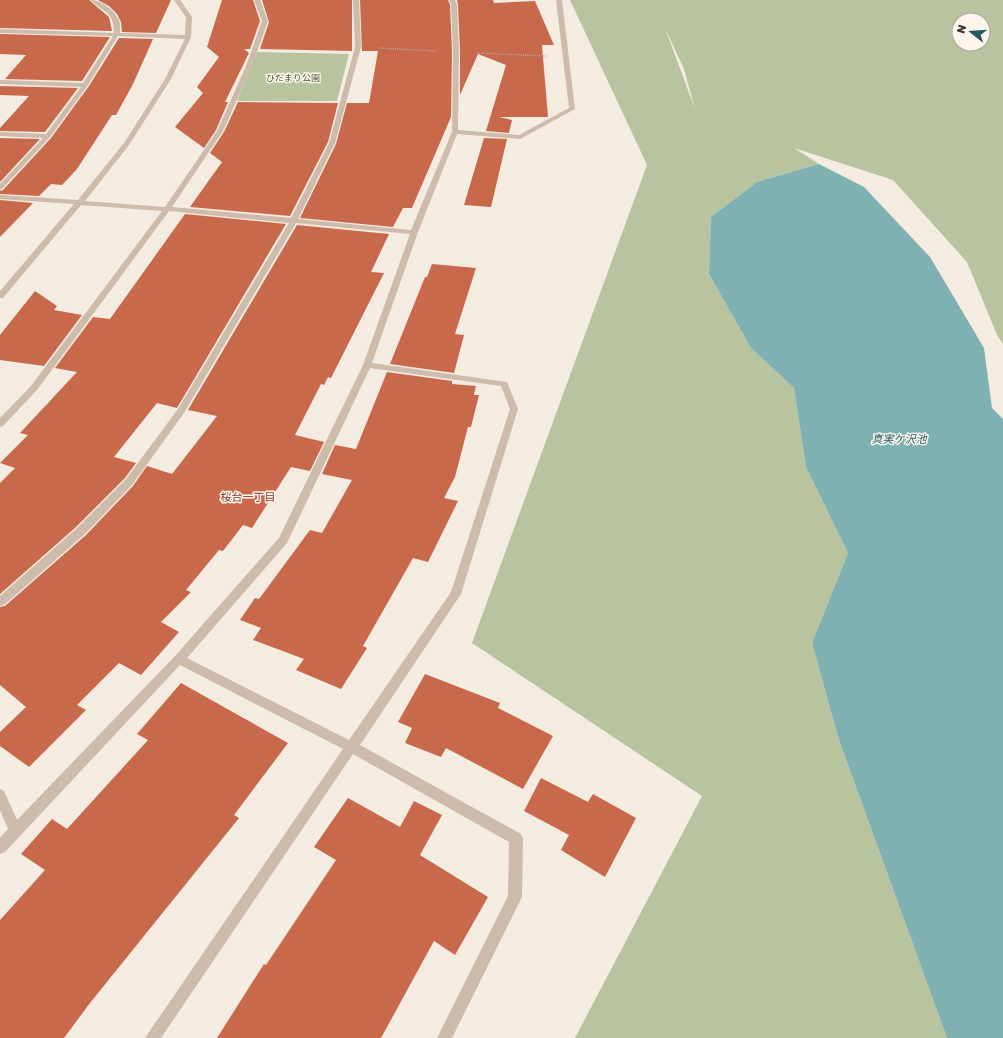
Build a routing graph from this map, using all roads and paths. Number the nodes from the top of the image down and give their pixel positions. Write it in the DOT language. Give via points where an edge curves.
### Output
graph roads {
  1 [pos="93,0"];
  2 [pos="177,0"];
  3 [pos="257,0"];
  4 [pos="356,0"];
  5 [pos="452,0"];
  6 [pos="559,0"];
  7 [pos="0,31"];
  8 [pos="118,34"];
  9 [pos="188,37"];
  10 [pos="358,47"];
  11 [pos="456,52"];
  12 [pos="566,57"];
  13 [pos="0,82"];
  14 [pos="85,85"];
  15 [pos="455,132"];
  16 [pos="0,134"];
  17 [pos="48,136"];
  18 [pos="0,188"];
  19 [pos="0,197"];
  20 [pos="81,201"];
  21 [pos="167,208"];
  22 [pos="294,220"];
  23 [pos="414,232"];
  24 [pos="0,296"];
  25 [pos="367,365"];
  26 [pos="0,424"];
  27 [pos="0,602"];
  28 [pos="179,659"];
  29 [pos="352,747"];
  30 [pos="0,795"];
  31 [pos="15,830"];
  32 [pos="0,847"];
  33 [pos="152,1038"];
  34 [pos="444,1038"];
  1 -- 8 [label="street" via="111,12 117,23"];
  2 -- 9 [label="street" via="188,17"];
  3 -- 21 [label="street" via="265,21 249,66 220,131"];
  4 -- 10 [label="street"];
  5 -- 11 [label="street"];
  6 -- 12 [label="street"];
  7 -- 8 [label="street"];
  8 -- 9 [label="street"];
  8 -- 14 [label="street"];
  9 -- 20 [label="street" via="168,79 127,144"];
  10 -- 11 [label="path"];
  10 -- 22 [label="street" via="332,143"];
  11 -- 12 [label="path"];
  11 -- 15 [label="street"];
  12 -- 15 [label="street" via="572,108 520,137"];
  13 -- 14 [label="street"];
  14 -- 17 [label="street"];
  15 -- 23 [label="street"];
  16 -- 17 [label="street"];
  17 -- 18 [label="street"];
  19 -- 20 [label="street"];
  20 -- 21 [label="street"];
  20 -- 24 [label="street"];
  21 -- 22 [label="street"];
  21 -- 26 [label="street" via="34,388"];
  22 -- 23 [label="street"];
  22 -- 27 [label="street" via="181,411 129,482 81,531"];
  23 -- 25 [label="street"];
  25 -- 28 [label="street" via="283,540"];
  25 -- 29 [label="street" via="504,384 514,409 456,594"];
  28 -- 29 [label="street"];
  28 -- 31 [label="street"];
  29 -- 33 [label="street"];
  29 -- 34 [label="street" via="516,839 515,897"];
  30 -- 31 [label="street"];
  31 -- 32 [label="street"];
}
